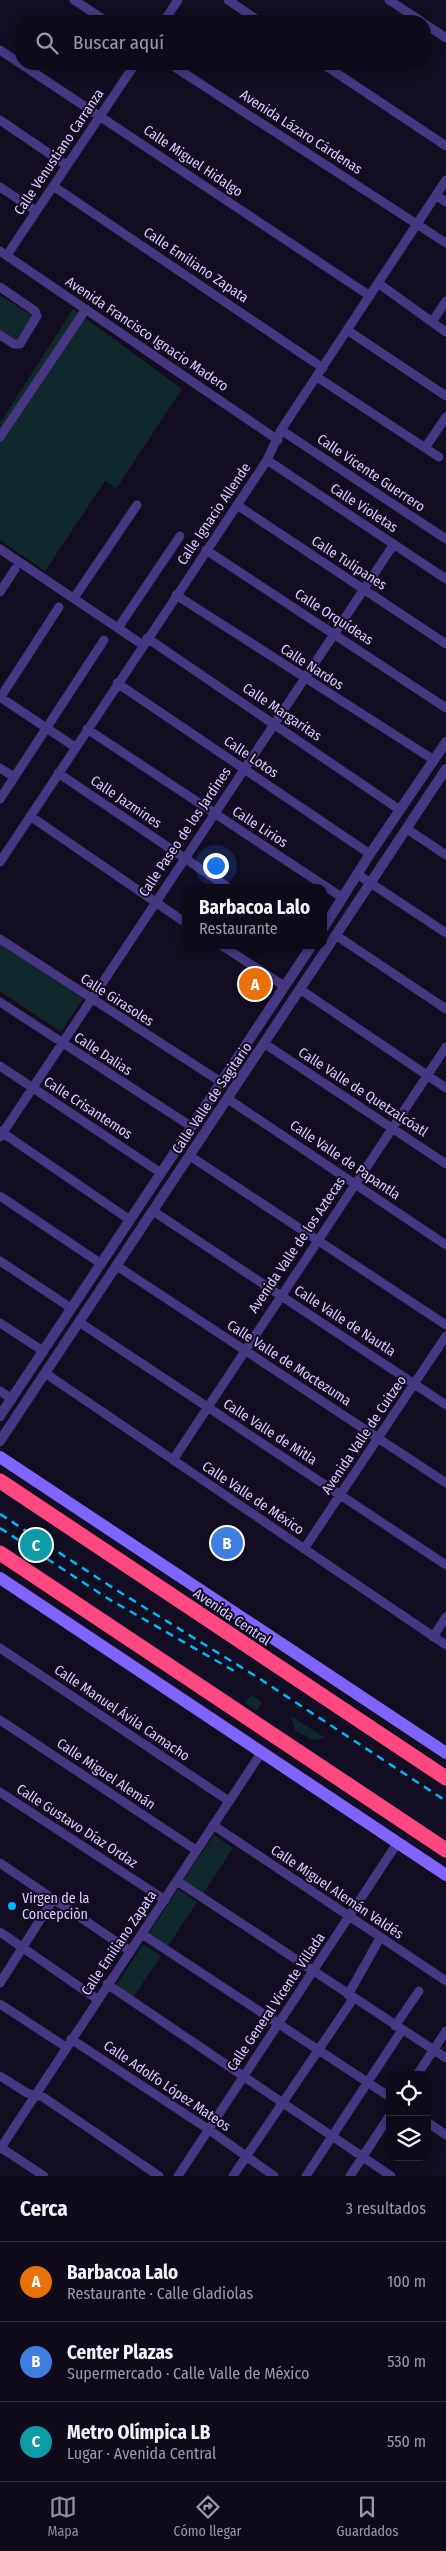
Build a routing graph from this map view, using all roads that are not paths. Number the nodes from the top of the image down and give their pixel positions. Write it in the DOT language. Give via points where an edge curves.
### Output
graph roads {
  1 [pos="74,0"];
  2 [pos="178,0"];
  3 [pos="228,0"];
  4 [pos="389,0"];
  5 [pos="97,15"];
  6 [pos="168,15"];
  7 [pos="250,15"];
  8 [pos="412,15"];
  9 [pos="431,28"];
  10 [pos="446,38"];
  11 [pos="0,50"];
  12 [pos="15,60"];
  13 [pos="30,70"];
  14 [pos="131,70"];
  15 [pos="179,70"];
  16 [pos="332,70"];
  17 [pos="100,116"];
  18 [pos="0,120"];
  19 [pos="446,146"];
  20 [pos="66,165"];
  21 [pos="446,180"];
  22 [pos="52,186"];
  23 [pos="0,187"];
  24 [pos="436,195"];
  25 [pos="446,202"];
  26 [pos="36,211"];
  27 [pos="417,224"];
  28 [pos="446,243"];
  29 [pos="4,253"];
  30 [pos="378,283"];
  31 [pos="0,287"];
  32 [pos="370,296"];
  33 [pos="446,300"];
  34 [pos="86,309"];
  35 [pos="432,322"];
  36 [pos="347,330"];
  37 [pos="446,332"];
  38 [pos="0,334"];
  39 [pos="323,368"];
  40 [pos="317,377"];
  41 [pos="446,396"];
  42 [pos="446,416"];
  43 [pos="281,430"];
  44 [pos="0,437"];
  45 [pos="278,440"];
  46 [pos="425,448"];
  47 [pos="439,457"];
  48 [pos="267,460"];
  49 [pos="138,505"];
  50 [pos="237,505"];
  51 [pos="180,536"];
  52 [pos="446,539"];
  53 [pos="394,544"];
  54 [pos="0,549"];
  55 [pos="206,550"];
  56 [pos="15,569"];
  57 [pos="446,579"];
  58 [pos="364,588"];
  59 [pos="0,592"];
  60 [pos="176,595"];
  61 [pos="74,598"];
  62 [pos="59,607"];
  63 [pos="118,628"];
  64 [pos="334,633"];
  65 [pos="104,640"];
  66 [pos="145,642"];
  67 [pos="446,644"];
  68 [pos="304,678"];
  69 [pos="117,683"];
  70 [pos="0,698"];
  71 [pos="446,708"];
  72 [pos="274,724"];
  73 [pos="47,729"];
  74 [pos="87,729"];
  75 [pos="446,742"];
  76 [pos="75,747"];
  77 [pos="434,760"];
  78 [pos="0,768"];
  79 [pos="244,769"];
  80 [pos="58,773"];
  81 [pos="445,775"];
  82 [pos="14,777"];
  83 [pos="0,800"];
  84 [pos="400,810"];
  85 [pos="214,813"];
  86 [pos="30,816"];
  87 [pos="407,829"];
  88 [pos="370,854"];
  89 [pos="446,856"];
  90 [pos="185,858"];
  91 [pos="0,862"];
  92 [pos="358,874"];
  93 [pos="224,884"];
  94 [pos="322,884"];
  95 [pos="371,884"];
  96 [pos="327,887"];
  97 [pos="343,898"];
  98 [pos="155,903"];
  99 [pos="182,920"];
  100 [pos="327,922"];
  101 [pos="446,933"];
  102 [pos="337,936"];
  103 [pos="0,939"];
  104 [pos="227,949"];
  105 [pos="309,949"];
  106 [pos="284,986"];
  107 [pos="300,990"];
  108 [pos="90,999"];
  109 [pos="0,1002"];
  110 [pos="446,1010"];
  111 [pos="61,1043"];
  112 [pos="265,1044"];
  113 [pos="446,1046"];
  114 [pos="0,1066"];
  115 [pos="427,1075"];
  116 [pos="221,1082"];
  117 [pos="32,1088"];
  118 [pos="446,1088"];
  119 [pos="228,1099"];
  120 [pos="192,1127"];
  121 [pos="392,1128"];
  122 [pos="1,1134"];
  123 [pos="190,1156"];
  124 [pos="446,1164"];
  125 [pos="161,1172"];
  126 [pos="355,1184"];
  127 [pos="0,1196"];
  128 [pos="152,1212"];
  129 [pos="130,1220"];
  130 [pos="318,1239"];
  131 [pos="446,1245"];
  132 [pos="0,1261"];
  133 [pos="100,1264"];
  134 [pos="116,1266"];
  135 [pos="280,1295"];
  136 [pos="70,1308"];
  137 [pos="79,1322"];
  138 [pos="0,1323"];
  139 [pos="446,1324"];
  140 [pos="446,1336"];
  141 [pos="43,1351"];
  142 [pos="244,1351"];
  143 [pos="45,1373"];
  144 [pos="415,1384"];
  145 [pos="0,1391"];
  146 [pos="12,1399"];
  147 [pos="446,1405"];
  148 [pos="207,1407"];
  149 [pos="0,1416"];
  150 [pos="378,1438"];
  151 [pos="0,1441"];
  152 [pos="0,1457"];
  153 [pos="173,1460"];
  154 [pos="0,1481"];
  155 [pos="446,1484"];
  156 [pos="341,1495"];
  157 [pos="304,1549"];
  158 [pos="0,1553"];
  159 [pos="446,1565"];
  160 [pos="0,1578"];
  161 [pos="446,1617"];
  162 [pos="433,1637"];
  163 [pos="444,1641"];
  164 [pos="0,1648"];
  165 [pos="0,1720"];
  166 [pos="446,1753"];
  167 [pos="261,1754"];
  168 [pos="424,1764"];
  169 [pos="446,1774"];
  170 [pos="446,1778"];
  171 [pos="0,1792"];
  172 [pos="229,1802"];
  173 [pos="213,1825"];
  174 [pos="398,1842"];
  175 [pos="196,1850"];
  176 [pos="446,1850"];
  177 [pos="0,1863"];
  178 [pos="446,1875"];
  179 [pos="177,1881"];
  180 [pos="54,1898"];
  181 [pos="165,1900"];
  182 [pos="349,1917"];
  183 [pos="0,1932"];
  184 [pos="142,1934"];
  185 [pos="380,1938"];
  186 [pos="23,1947"];
  187 [pos="130,1951"];
  188 [pos="313,1971"];
  189 [pos="446,1982"];
  190 [pos="0,1983"];
  191 [pos="107,1984"];
  192 [pos="419,1991"];
  193 [pos="350,1997"];
  194 [pos="98,1999"];
  195 [pos="0,2004"];
  196 [pos="277,2023"];
  197 [pos="398,2028"];
  198 [pos="446,2031"];
  199 [pos="69,2043"];
  200 [pos="317,2050"];
  201 [pos="434,2050"];
  202 [pos="446,2058"];
  203 [pos="420,2071"];
  204 [pos="0,2076"];
  205 [pos="243,2076"];
  206 [pos="367,2082"];
  207 [pos="386,2094"];
  208 [pos="35,2095"];
  209 [pos="282,2102"];
  210 [pos="386,2122"];
  211 [pos="431,2125"];
  212 [pos="208,2129"];
  213 [pos="446,2135"];
  214 [pos="332,2137"];
  215 [pos="0,2148"];
  216 [pos="246,2157"];
  217 [pos="363,2157"];
  218 [pos="44,2176"];
  219 [pos="159,2176"];
  220 [pos="178,2176"];
  221 [pos="233,2176"];
  222 [pos="274,2176"];
  223 [pos="306,2176"];
  224 [pos="350,2176"];
  225 [pos="391,2176"];
  1 -- 5 [label="street"];
  2 -- 6 [label="street"];
  3 -- 7 [label="street"];
  4 -- 8 [label="street"];
  9 -- 10 [label="street"];
  11 -- 12 [label="street, Calle Miguel Hidalgo"];
  13 -- 17 [label="street, Calle Miguel Hidalgo"];
  14 -- 17 [label="street, Calle Venustiano Carranza"];
  15 -- 27 [label="street, Avenida Lázaro Cárdenas"];
  16 -- 19 [label="street"];
  17 -- 20 [label="street, Calle Venustiano Carranza"];
  17 -- 32 [label="street, Calle Miguel Hidalgo"];
  18 -- 20 [label="street"];
  20 -- 22 [label="street, Calle Venustiano Carranza"];
  21 -- 24 [label="street, Calle Ignacio Allende"];
  22 -- 26 [label="street, Calle Venustiano Carranza"];
  22 -- 39 [label="street, Calle Emiliano Zapata"];
  23 -- 26 [label="street"];
  24 -- 25 [label="street"];
  24 -- 27 [label="street, Calle Ignacio Allende"];
  26 -- 29 [label="street, Calle Venustiano Carranza"];
  27 -- 28 [label="street, Avenida Lázaro Cárdenas"];
  27 -- 30 [label="street, Calle Ignacio Allende"];
  29 -- 34 [label="street, Avenida Francisco Ignacio Madero"];
  30 -- 32 [label="street, Calle Ignacio Allende"];
  30 -- 35 [label="street"];
  31 -- 38 [label="street" via="35,311 37,316 20,344 14,344"];
  32 -- 36 [label="street, Calle Ignacio Allende"];
  33 -- 35 [label="street"];
  34 -- 44 [label="street"];
  34 -- 45 [label="street, Avenida Francisco Ignacio Madero"];
  35 -- 37 [label="street"];
  36 -- 39 [label="street, Calle Ignacio Allende"];
  36 -- 41 [label="street"];
  39 -- 40 [label="street, Calle Ignacio Allende"];
  40 -- 43 [label="street, Calle Ignacio Allende"];
  40 -- 46 [label="street"];
  42 -- 46 [label="street"];
  43 -- 45 [label="street, Calle Ignacio Allende"];
  43 -- 52 [label="street, Calle Vicente Guerrero"];
  45 -- 48 [label="street, Calle Ignacio Allende"];
  46 -- 47 [label="street"];
  48 -- 50 [label="street, Calle Ignacio Allende"];
  48 -- 53 [label="street, Calle Violetas"];
  49 -- 61 [label="street"];
  50 -- 55 [label="street, Calle Ignacio Allende"];
  50 -- 58 [label="street, Calle Tulipanes"];
  51 -- 63 [label="street"];
  53 -- 57 [label="street, Calle Violetas"];
  53 -- 58 [label="street, Calle Paseo de los Jardines"];
  54 -- 61 [label="street, Calle Margaritas"];
  55 -- 60 [label="street, Calle Ignacio Allende"];
  55 -- 64 [label="street, Calle Orquídeas"];
  56 -- 59 [label="street"];
  58 -- 64 [label="street, Calle Paseo de los Jardines"];
  58 -- 67 [label="street, Calle Tulipanes"];
  60 -- 66 [label="street, Calle Ignacio Allende"];
  60 -- 68 [label="street, Calle Nardos"];
  61 -- 63 [label="street, Calle Margaritas"];
  62 -- 70 [label="street"];
  63 -- 66 [label="street, Calle Margaritas"];
  64 -- 68 [label="street, Calle Paseo de los Jardines"];
  64 -- 71 [label="street, Calle Orquídeas"];
  65 -- 73 [label="street"];
  66 -- 69 [label="street, Calle Ignacio Allende"];
  66 -- 72 [label="street, Calle Margaritas"];
  68 -- 72 [label="street, Calle Paseo de los Jardines"];
  68 -- 77 [label="street, Calle Nardos"];
  69 -- 74 [label="street, Calle Ignacio Allende"];
  69 -- 79 [label="street, Calle Lotos"];
  70 -- 73 [label="street"];
  72 -- 79 [label="street, Calle Paseo de los Jardines"];
  72 -- 84 [label="street, Calle Margaritas"];
  73 -- 76 [label="street"];
  73 -- 82 [label="street"];
  74 -- 76 [label="street, Calle Ignacio Allende"];
  74 -- 85 [label="street, Calle Lirios"];
  75 -- 77 [label="street"];
  76 -- 80 [label="street, Calle Ignacio Allende"];
  77 -- 84 [label="street"];
  78 -- 82 [label="street"];
  79 -- 85 [label="street, Calle Paseo de los Jardines"];
  79 -- 88 [label="street, Calle Lotos"];
  80 -- 86 [label="street, Calle Ignacio Allende"];
  80 -- 90 [label="street, Calle Jazmines"];
  81 -- 87 [label="street, Calle Valle de Sagitario"];
  82 -- 83 [label="street"];
  84 -- 88 [label="street"];
  85 -- 90 [label="street, Calle Paseo de los Jardines"];
  85 -- 94 [label="street, Calle Lirios"];
  86 -- 91 [label="street, Calle Ignacio Allende"];
  86 -- 98 [label="street"];
  87 -- 89 [label="street"];
  87 -- 95 [label="street, Calle Valle de Sagitario"];
  88 -- 92 [label="street"];
  90 -- 93 [label="street, Calle Jazmines"];
  90 -- 98 [label="street, Calle Paseo de los Jardines"];
  92 -- 95 [label="street"];
  92 -- 97 [label="street"];
  95 -- 101 [label="street"];
  95 -- 102 [label="street, Calle Valle de Sagitario"];
  96 -- 97 [label="street, Calle Lirios"];
  97 -- 100 [label="street"];
  98 -- 99 [label="street"];
  98 -- 108 [label="street, Calle Paseo de los Jardines"];
  102 -- 107 [label="street, Calle Valle de Sagitario"];
  102 -- 110 [label="street"];
  103 -- 108 [label="street, Calle Girasoles"];
  104 -- 106 [label="street"];
  105 -- 106 [label="street, Calle Valle de Sagitario"];
  106 -- 116 [label="street, Calle Valle de Sagitario"];
  107 -- 112 [label="street, Calle Valle de Sagitario"];
  107 -- 115 [label="street"];
  108 -- 111 [label="street, Calle Paseo de los Jardines"];
  108 -- 116 [label="street, Calle Girasoles"];
  109 -- 111 [label="street, Calle Dalias"];
  111 -- 117 [label="street, Calle Paseo de los Jardines"];
  111 -- 120 [label="street, Calle Dalias"];
  112 -- 119 [label="street, Calle Valle de Sagitario"];
  112 -- 121 [label="street, Calle Valle de Quetzalcóatl"];
  113 -- 115 [label="street, Avenida Valle de los Aztecas"];
  114 -- 117 [label="street, Calle Crisantemos"];
  115 -- 118 [label="street"];
  115 -- 121 [label="street, Avenida Valle de los Aztecas"];
  116 -- 120 [label="street, Calle Valle de Sagitario"];
  117 -- 122 [label="street, Calle Paseo de los Jardines"];
  117 -- 125 [label="street, Calle Crisantemos"];
  119 -- 123 [label="street, Calle Valle de Sagitario"];
  119 -- 126 [label="street, Calle Valle de Papantla"];
  120 -- 125 [label="street, Calle Valle de Sagitario"];
  121 -- 124 [label="street, Calle Valle de Quetzalcóatl"];
  121 -- 126 [label="street, Avenida Valle de los Aztecas"];
  122 -- 129 [label="street"];
  123 -- 128 [label="street, Calle Valle de Sagitario"];
  123 -- 130 [label="street"];
  125 -- 129 [label="street, Calle Valle de Sagitario"];
  126 -- 130 [label="street, Avenida Valle de los Aztecas"];
  126 -- 131 [label="street, Calle Valle de Papantla"];
  127 -- 133 [label="street"];
  128 -- 134 [label="street, Calle Valle de Sagitario"];
  128 -- 135 [label="street, Calle Valle de Nautla"];
  129 -- 133 [label="street, Calle Valle de Sagitario"];
  130 -- 135 [label="street, Avenida Valle de los Aztecas"];
  130 -- 139 [label="street"];
  132 -- 136 [label="street"];
  133 -- 136 [label="street, Calle Valle de Sagitario"];
  134 -- 137 [label="street, Calle Valle de Sagitario"];
  134 -- 142 [label="street, Calle Valle de Moctezuma"];
  135 -- 142 [label="street, Avenida Valle de los Aztecas"];
  135 -- 144 [label="street, Calle Valle de Nautla"];
  136 -- 141 [label="street, Calle Valle de Sagitario"];
  137 -- 143 [label="street, Calle Valle de Sagitario"];
  137 -- 148 [label="street, Calle Valle de Mitla"];
  138 -- 141 [label="street"];
  140 -- 144 [label="street, Avenida Valle de Cuitzeo"];
  141 -- 146 [label="street, Calle Valle de Sagitario"];
  142 -- 148 [label="street, Avenida Valle de los Aztecas"];
  142 -- 150 [label="street, Calle Valle de Moctezuma"];
  143 -- 151 [label="street, Calle Valle de Sagitario"];
  143 -- 153 [label="street, Calle Valle de México"];
  144 -- 147 [label="street, Calle Valle de Nautla"];
  144 -- 150 [label="street, Avenida Valle de Cuitzeo"];
  145 -- 146 [label="street"];
  146 -- 149 [label="street, Calle Valle de Sagitario"];
  148 -- 153 [label="street, Avenida Valle de los Aztecas"];
  148 -- 156 [label="street, Calle Valle de Mitla"];
  150 -- 155 [label="street, Calle Valle de Moctezuma"];
  150 -- 156 [label="street, Avenida Valle de Cuitzeo"];
  152 -- 166 [label="main road, Avenida Central"];
  153 -- 157 [label="street, Calle Valle de México"];
  154 -- 168 [label="highway, Avenida Central"];
  156 -- 157 [label="street, Avenida Valle de Cuitzeo"];
  156 -- 159 [label="street, Calle Valle de Mitla"];
  157 -- 162 [label="street, Calle Valle de México"];
  158 -- 176 [label="highway"];
  160 -- 167 [label="main road"];
  161 -- 162 [label="street"];
  162 -- 163 [label="street, Calle Valle de México"];
  164 -- 172 [label="street, Calle Manuel Ávila Camacho"];
  165 -- 175 [label="street, Calle Miguel Alemán"];
  167 -- 172 [label="street, Calle Emiliano Zapata"];
  167 -- 174 [label="main road"];
  168 -- 169 [label="highway"];
  168 -- 170 [label="highway, Avenida Central"];
  171 -- 181 [label="street, Calle Gustavo Díaz Ordaz"];
  172 -- 173 [label="street, Calle Emiliano Zapata"];
  173 -- 175 [label="street, Calle Emiliano Zapata"];
  173 -- 182 [label="street, Calle Miguel Alemán Valdés"];
  174 -- 178 [label="main road"];
  174 -- 182 [label="street, Calle General Vicente Villada"];
  175 -- 179 [label="street, Calle Emiliano Zapata"];
  177 -- 180 [label="street"];
  179 -- 181 [label="street, Calle Emiliano Zapata"];
  179 -- 188 [label="street"];
  180 -- 186 [label="street"];
  180 -- 187 [label="street"];
  181 -- 184 [label="street, Calle Emiliano Zapata"];
  182 -- 185 [label="street, Calle Miguel Alemán Valdés"];
  182 -- 188 [label="street, Calle General Vicente Villada"];
  183 -- 186 [label="street"];
  184 -- 187 [label="street, Calle Emiliano Zapata"];
  184 -- 196 [label="street"];
  185 -- 189 [label="street, Calle Miguel Alemán Valdés"];
  185 -- 193 [label="street"];
  186 -- 190 [label="street"];
  186 -- 194 [label="street"];
  187 -- 191 [label="street, Calle Emiliano Zapata"];
  188 -- 193 [label="street"];
  188 -- 196 [label="street, Calle General Vicente Villada"];
  191 -- 194 [label="street, Calle Emiliano Zapata"];
  191 -- 205 [label="street"];
  192 -- 197 [label="street"];
  193 -- 197 [label="street"];
  193 -- 200 [label="street"];
  194 -- 199 [label="street, Calle Emiliano Zapata"];
  195 -- 199 [label="street, Calle Adolfo López Mateos"];
  196 -- 200 [label="street"];
  196 -- 205 [label="street, Calle General Vicente Villada"];
  197 -- 201 [label="street"];
  197 -- 206 [label="street"];
  198 -- 201 [label="street"];
  199 -- 208 [label="street, Calle Emiliano Zapata"];
  199 -- 212 [label="street, Calle Adolfo López Mateos"];
  200 -- 206 [label="street"];
  200 -- 209 [label="street"];
  201 -- 202 [label="street"];
  201 -- 203 [label="street"];
  204 -- 208 [label="street"];
  205 -- 209 [label="street"];
  205 -- 212 [label="street, Calle General Vicente Villada"];
  206 -- 207 [label="street"];
  206 -- 214 [label="street"];
  208 -- 215 [label="street, Calle Emiliano Zapata"];
  208 -- 219 [label="street" via="43,2097"];
  209 -- 214 [label="street"];
  209 -- 216 [label="street"];
  210 -- 217 [label="street"];
  211 -- 213 [label="street"];
  212 -- 216 [label="street, Calle Adolfo López Mateos"];
  212 -- 220 [label="street, Calle General Vicente Villada"];
  214 -- 217 [label="street"];
  214 -- 223 [label="street"];
  215 -- 218 [label="street"];
  216 -- 221 [label="street"];
  216 -- 222 [label="street, Calle Adolfo López Mateos"];
  217 -- 224 [label="street"];
  217 -- 225 [label="street"];
}
